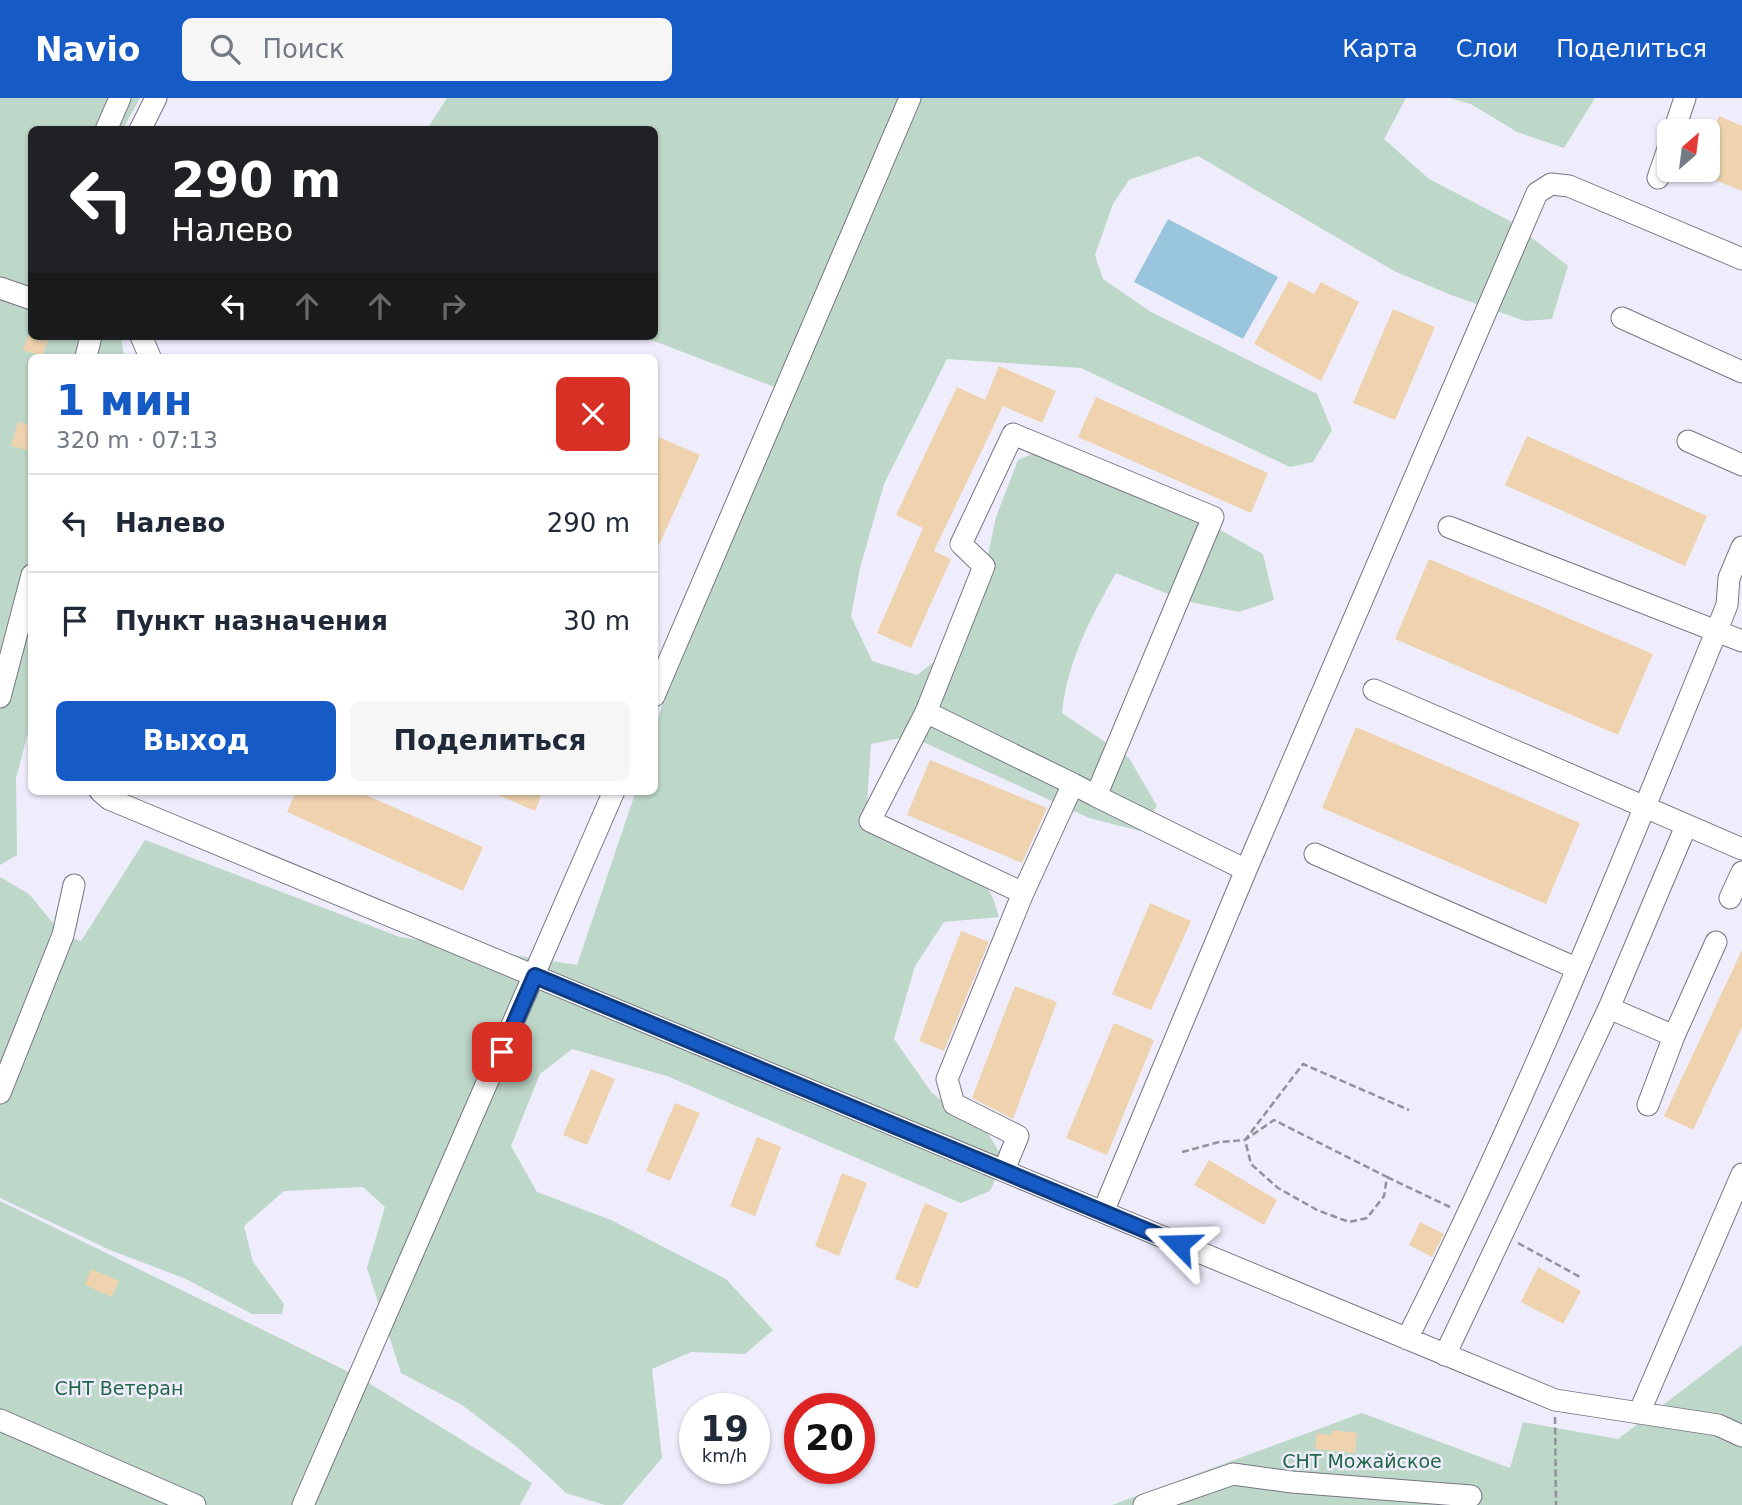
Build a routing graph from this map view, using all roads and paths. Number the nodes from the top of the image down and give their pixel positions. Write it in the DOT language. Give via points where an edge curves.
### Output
graph roads {
  1 [pos="120,98"];
  2 [pos="156,98"];
  3 [pos="910,98"];
  4 [pos="1685,98"];
  5 [pos="1678,119"];
  6 [pos="108,126"];
  7 [pos="142,126"];
  8 [pos="1742,259"];
  9 [pos="0,288"];
  10 [pos="28,298"];
  11 [pos="1622,318"];
  12 [pos="1742,372"];
  13 [pos="1688,441"];
  14 [pos="1742,465"];
  15 [pos="1449,527"];
  16 [pos="1742,547"];
  17 [pos="28,590"];
  18 [pos="1716,632"];
  19 [pos="1742,641"];
  20 [pos="658,687"];
  21 [pos="1374,690"];
  22 [pos="0,697"];
  23 [pos="926,712"];
  24 [pos="1073,785"];
  25 [pos="104,795"];
  26 [pos="612,795"];
  27 [pos="1096,796"];
  28 [pos="1644,808"];
  29 [pos="1686,826"];
  30 [pos="1742,849"];
  31 [pos="1315,854"];
  32 [pos="1246,870"];
  33 [pos="1742,872"];
  34 [pos="74,885"];
  35 [pos="1023,893"];
  36 [pos="1730,898"];
  37 [pos="1716,942"];
  38 [pos="1576,968"];
  39 [pos="535,976"];
  40 [pos="1609,1008"];
  41 [pos="1674,1036"];
  42 [pos="0,1093"];
  43 [pos="1648,1105"];
  44 [pos="1409,1110"];
  45 [pos="1245,1140"];
  46 [pos="1182,1152"];
  47 [pos="1004,1170"];
  48 [pos="1742,1174"];
  49 [pos="1103,1212"];
  50 [pos="1407,1339"];
  51 [pos="1445,1354"];
  52 [pos="1555,1400"];
  53 [pos="1639,1413"];
  54 [pos="0,1420"];
  55 [pos="1742,1436"];
  56 [pos="1471,1496"];
  57 [pos="195,1505"];
  58 [pos="303,1505"];
  59 [pos="1144,1505"];
  60 [pos="1556,1505"];
  1 -- 6 [label="street"];
  2 -- 7 [label="street"];
  3 -- 20 [label="street"];
  4 -- 5 [label="street"];
  8 -- 32 [label="street" via="1569,186 1551,184 1537,193"];
  9 -- 10 [label="street"];
  11 -- 12 [label="street"];
  13 -- 14 [label="street"];
  15 -- 18 [label="street"];
  16 -- 18 [label="street"];
  17 -- 22 [label="street"];
  18 -- 19 [label="street"];
  18 -- 28 [label="street"];
  21 -- 28 [label="street"];
  23 -- 24 [label="street"];
  23 -- 27 [label="street" via="984,566 961,544 1013,434 1213,517"];
  23 -- 35 [label="street" via="870,821"];
  24 -- 27 [label="street"];
  24 -- 35 [label="street"];
  25 -- 39 [label="street"];
  26 -- 39 [label="street"];
  27 -- 32 [label="street"];
  28 -- 29 [label="street"];
  28 -- 38 [label="street"];
  29 -- 30 [label="street"];
  29 -- 40 [label="street"];
  31 -- 38 [label="street"];
  32 -- 49 [label="street"];
  33 -- 36 [label="street"];
  34 -- 42 [label="street" via="63,935"];
  35 -- 47 [label="street" via="947,1079 954,1104 1018,1136"];
  37 -- 41 [label="street"];
  38 -- 50 [label="street"];
  39 -- 47 [label="street"];
  39 -- 58 [label="street"];
  40 -- 41 [label="street"];
  40 -- 51 [label="street"];
  41 -- 43 [label="street"];
  44 -- 45 [label="path" via="1303,1064"];
  45 -- 45 [label="path" via="1274,1120 1387,1177 1384,1196 1367,1218 1349,1222 1317,1210 1278,1188 1251,1164"];
  45 -- 46 [label="path"];
  47 -- 49 [label="street"];
  48 -- 53 [label="street"];
  49 -- 50 [label="street"];
  50 -- 51 [label="street"];
  51 -- 52 [label="street"];
  52 -- 53 [label="street"];
  52 -- 60 [label="path"];
  53 -- 55 [label="street" via="1718,1425"];
  54 -- 57 [label="street"];
  56 -- 59 [label="street" via="1233,1474"];
}
